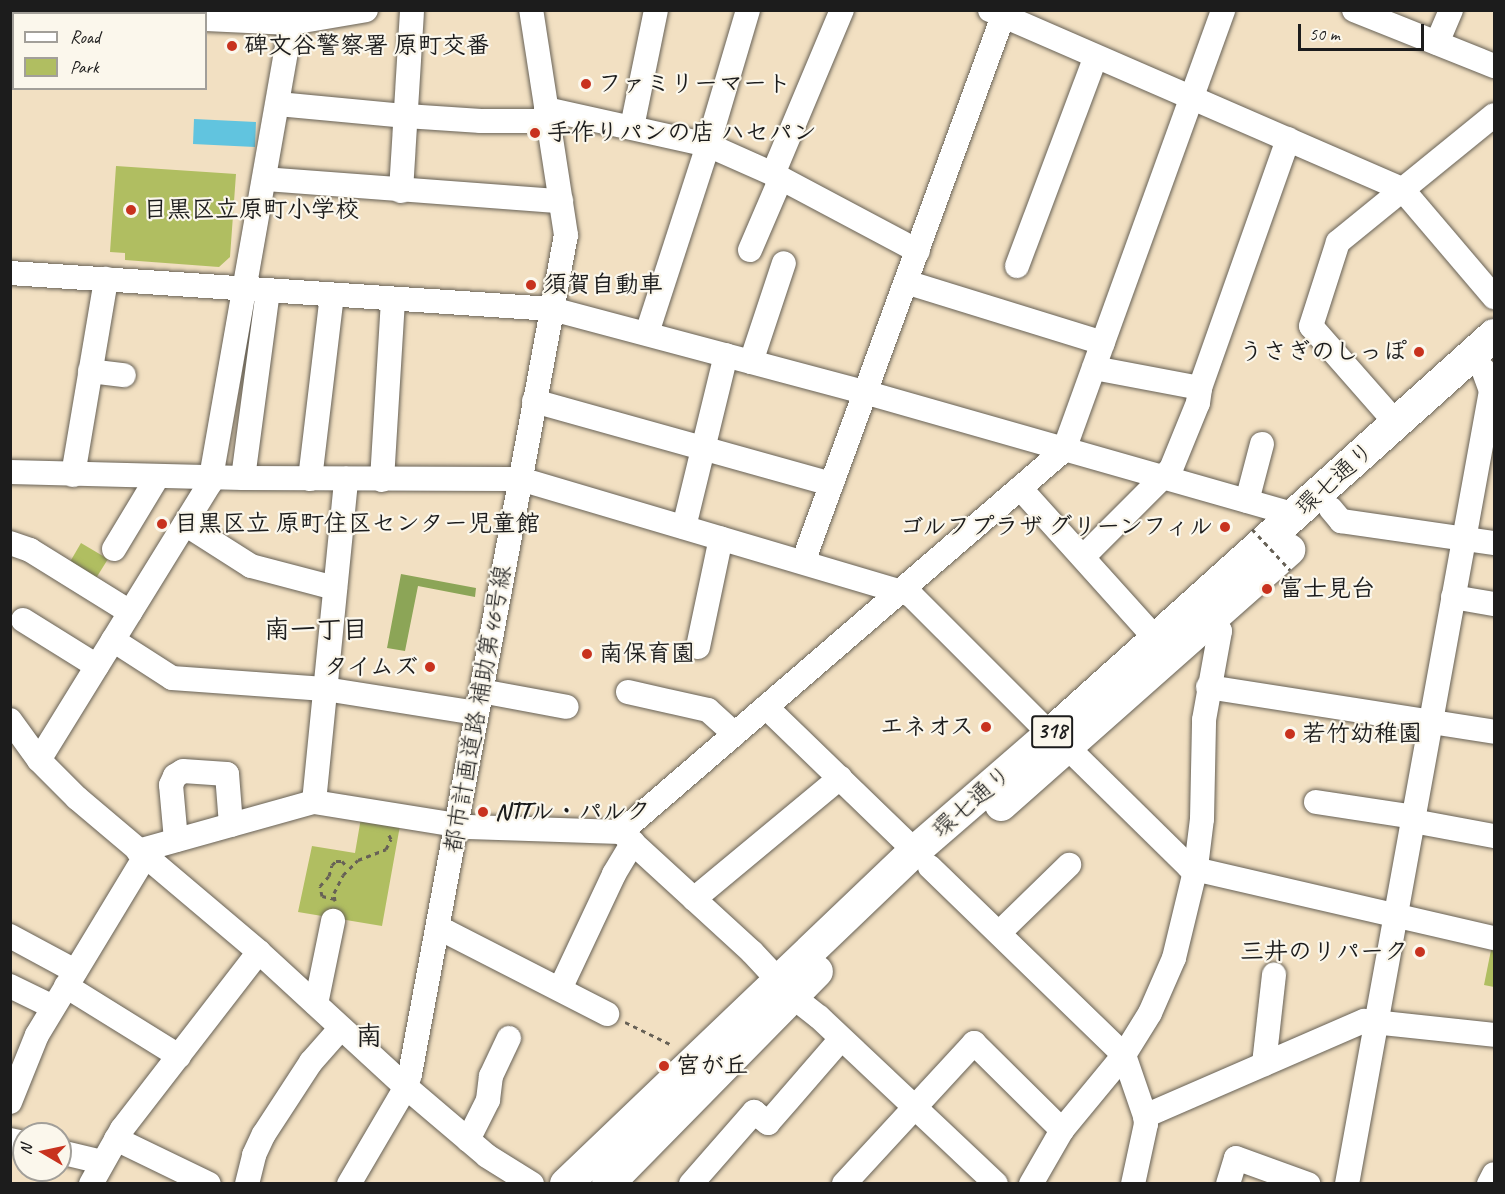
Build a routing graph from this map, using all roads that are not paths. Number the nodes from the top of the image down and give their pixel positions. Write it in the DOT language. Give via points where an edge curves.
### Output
graph roads {
  1 [pos="22,10"];
  2 [pos="366,10"];
  3 [pos="412,10"];
  4 [pos="531,10"];
  5 [pos="656,10"];
  6 [pos="747,10"];
  7 [pos="842,10"];
  8 [pos="1223,10"];
  9 [pos="1354,10"];
  10 [pos="1451,10"];
  11 [pos="30,12"];
  12 [pos="997,13"];
  13 [pos="292,17"];
  14 [pos="207,19"];
  15 [pos="1437,43"];
  16 [pos="1095,58"];
  17 [pos="1494,66"];
  18 [pos="1191,98"];
  19 [pos="278,104"];
  20 [pos="547,115"];
  21 [pos="1494,115"];
  22 [pos="406,116"];
  23 [pos="632,127"];
  24 [pos="1288,139"];
  25 [pos="708,145"];
  26 [pos="777,176"];
  27 [pos="265,179"];
  28 [pos="1402,189"];
  29 [pos="401,191"];
  30 [pos="561,201"];
  31 [pos="750,250"];
  32 [pos="918,251"];
  33 [pos="784,263"];
  34 [pos="1017,266"];
  35 [pos="10,273"];
  36 [pos="106,279"];
  37 [pos="906,282"];
  38 [pos="256,290"];
  39 [pos="332,295"];
  40 [pos="1494,297"];
  41 [pos="393,299"];
  42 [pos="552,309"];
  43 [pos="647,333"];
  44 [pos="1494,335"];
  45 [pos="1103,343"];
  46 [pos="726,355"];
  47 [pos="751,362"];
  48 [pos="1094,368"];
  49 [pos="90,371"];
  50 [pos="124,375"];
  51 [pos="1491,378"];
  52 [pos="1200,388"];
  53 [pos="864,392"];
  54 [pos="534,401"];
  55 [pos="1396,424"];
  56 [pos="1262,444"];
  57 [pos="703,449"];
  58 [pos="1064,450"];
  59 [pos="10,472"];
  60 [pos="73,475"];
  61 [pos="158,476"];
  62 [pos="211,478"];
  63 [pos="243,478"];
  64 [pos="1165,478"];
  65 [pos="310,479"];
  66 [pos="346,479"];
  67 [pos="520,479"];
  68 [pos="382,480"];
  69 [pos="832,484"];
  70 [pos="1020,488"];
  71 [pos="1246,501"];
  72 [pos="1331,509"];
  73 [pos="1296,515"];
  74 [pos="185,524"];
  75 [pos="684,527"];
  76 [pos="721,538"];
  77 [pos="1464,540"];
  78 [pos="10,543"];
  79 [pos="1494,543"];
  80 [pos="114,549"];
  81 [pos="1083,557"];
  82 [pos="803,562"];
  83 [pos="335,588"];
  84 [pos="901,592"];
  85 [pos="1454,597"];
  86 [pos="1494,604"];
  87 [pos="130,612"];
  88 [pos="1213,618"];
  89 [pos="22,620"];
  90 [pos="1156,639"];
  91 [pos="113,640"];
  92 [pos="698,647"];
  93 [pos="97,666"];
  94 [pos="1208,687"];
  95 [pos="325,689"];
  96 [pos="628,692"];
  97 [pos="479,702"];
  98 [pos="567,706"];
  99 [pos="766,707"];
  100 [pos="10,720"];
  101 [pos="1431,722"];
  102 [pos="1494,732"];
  103 [pos="735,734"];
  104 [pos="1059,741"];
  105 [pos="26,750"];
  106 [pos="840,778"];
  107 [pos="314,802"];
  108 [pos="1316,802"];
  109 [pos="1414,819"];
  110 [pos="456,824"];
  111 [pos="231,825"];
  112 [pos="1494,836"];
  113 [pos="627,837"];
  114 [pos="176,840"];
  115 [pos="142,854"];
  116 [pos="922,859"];
  117 [pos="1069,865"];
  118 [pos="1196,867"];
  119 [pos="694,899"];
  120 [pos="334,910"];
  121 [pos="1395,916"];
  122 [pos="437,930"];
  123 [pos="999,933"];
  124 [pos="10,936"];
  125 [pos="1494,938"];
  126 [pos="259,952"];
  127 [pos="1274,975"];
  128 [pos="71,978"];
  129 [pos="10,986"];
  130 [pos="785,988"];
  131 [pos="560,990"];
  132 [pos="316,1004"];
  133 [pos="53,1007"];
  134 [pos="607,1014"];
  135 [pos="1377,1021"];
  136 [pos="341,1028"];
  137 [pos="1494,1035"];
  138 [pos="509,1038"];
  139 [pos="841,1039"];
  140 [pos="1124,1055"];
  141 [pos="179,1056"];
  142 [pos="1264,1064"];
  143 [pos="406,1087"];
  144 [pos="10,1102"];
  145 [pos="915,1107"];
  146 [pos="1145,1116"];
  147 [pos="1062,1130"];
  148 [pos="116,1139"];
  149 [pos="468,1140"];
  150 [pos="626,1146"];
  151 [pos="72,1159"];
  152 [pos="96,1173"];
  153 [pos="1494,1174"];
  154 [pos="858,1179"];
  155 [pos="209,1184"];
  156 [pos="247,1184"];
  157 [pos="350,1184"];
  158 [pos="532,1184"];
  159 [pos="566,1184"];
  160 [pos="608,1184"];
  161 [pos="691,1184"];
  162 [pos="996,1184"];
  163 [pos="1031,1184"];
  164 [pos="1133,1184"];
  165 [pos="1228,1184"];
  166 [pos="1308,1184"];
  167 [pos="1347,1184"];
  168 [pos="1489,1184"];
  1 -- 11 [label="street"];
  2 -- 13 [label="street"];
  3 -- 22 [label="street"];
  4 -- 20 [label="street, 都市計画道路 補助第46号線"];
  5 -- 23 [label="street"];
  6 -- 25 [label="street"];
  7 -- 26 [label="street"];
  8 -- 18 [label="street"];
  9 -- 15 [label="street"];
  10 -- 15 [label="street"];
  12 -- 16 [label="street"];
  12 -- 32 [label="street"];
  13 -- 14 [label="street"];
  13 -- 19 [label="street"];
  15 -- 17 [label="street"];
  16 -- 18 [label="street"];
  16 -- 34 [label="street"];
  18 -- 24 [label="street"];
  18 -- 45 [label="street"];
  19 -- 22 [label="street"];
  19 -- 27 [label="street"];
  20 -- 22 [label="street" via="481,121"];
  20 -- 23 [label="street"];
  20 -- 30 [label="street, 都市計画道路 補助第46号線"];
  21 -- 28 [label="street"];
  22 -- 29 [label="street"];
  23 -- 25 [label="street"];
  24 -- 28 [label="street"];
  24 -- 52 [label="street"];
  25 -- 26 [label="street"];
  25 -- 43 [label="street"];
  26 -- 31 [label="street"];
  26 -- 32 [label="street"];
  27 -- 29 [label="street"];
  27 -- 38 [label="street"];
  28 -- 40 [label="street"];
  28 -- 55 [label="street" via="1338,242 1311,326"];
  29 -- 30 [label="street"];
  30 -- 42 [label="street, 都市計画道路 補助第46号線" via="566,235"];
  32 -- 37 [label="street"];
  33 -- 47 [label="street"];
  35 -- 36 [label="street"];
  36 -- 38 [label="street"];
  36 -- 49 [label="street"];
  37 -- 45 [label="street"];
  37 -- 53 [label="street"];
  38 -- 39 [label="street"];
  38 -- 62 [label="street"];
  38 -- 63 [label="street"];
  39 -- 41 [label="street"];
  39 -- 65 [label="street"];
  41 -- 42 [label="street"];
  41 -- 68 [label="street"];
  42 -- 43 [label="street"];
  42 -- 54 [label="street, 都市計画道路 補助第46号線"];
  43 -- 46 [label="street"];
  44 -- 55 [label="main road, 環七通り / 318"];
  45 -- 48 [label="street"];
  46 -- 47 [label="street"];
  46 -- 57 [label="street"];
  47 -- 53 [label="street"];
  48 -- 52 [label="street"];
  48 -- 58 [label="street"];
  49 -- 50 [label="street"];
  49 -- 60 [label="street"];
  51 -- 72 [label="main road, 環七通り / 318"];
  51 -- 77 [label="street"];
  52 -- 64 [label="street" via="1198,403"];
  53 -- 58 [label="street"];
  53 -- 69 [label="street"];
  54 -- 57 [label="street"];
  54 -- 67 [label="street, 都市計画道路 補助第46号線"];
  55 -- 73 [label="main road, 環七通り / 318"];
  56 -- 71 [label="street"];
  57 -- 69 [label="street"];
  57 -- 75 [label="street"];
  58 -- 64 [label="street"];
  58 -- 70 [label="street"];
  59 -- 60 [label="street"];
  60 -- 61 [label="street"];
  61 -- 62 [label="street"];
  61 -- 80 [label="street"];
  62 -- 63 [label="street"];
  62 -- 74 [label="street"];
  63 -- 65 [label="street"];
  64 -- 71 [label="street"];
  64 -- 81 [label="street"];
  65 -- 66 [label="street"];
  66 -- 68 [label="street"];
  66 -- 83 [label="street"];
  67 -- 68 [label="street"];
  67 -- 75 [label="street"];
  67 -- 97 [label="street, 都市計画道路 補助第46号線"];
  69 -- 82 [label="street"];
  70 -- 81 [label="street"];
  70 -- 84 [label="street"];
  71 -- 73 [label="street"];
  72 -- 77 [label="street" via="1341,521"];
  72 -- 88 [label="main road, 環七通り / 318"];
  73 -- 90 [label="main road, 環七通り / 318"];
  74 -- 83 [label="street" via="251,566"];
  74 -- 87 [label="street"];
  75 -- 76 [label="street"];
  76 -- 82 [label="street"];
  76 -- 92 [label="street"];
  77 -- 79 [label="street"];
  77 -- 85 [label="street"];
  78 -- 87 [label="street" via="30,550"];
  81 -- 90 [label="street"];
  82 -- 84 [label="street"];
  83 -- 95 [label="street"];
  84 -- 99 [label="street"];
  84 -- 104 [label="street" via="911,595"];
  85 -- 86 [label="street"];
  85 -- 101 [label="street"];
  87 -- 91 [label="street"];
  88 -- 94 [label="street" via="1220,630"];
  88 -- 104 [label="main road, 環七通り / 318"];
  89 -- 93 [label="street"];
  90 -- 104 [label="main road, 環七通り / 318"];
  91 -- 93 [label="street"];
  91 -- 95 [label="street" via="172,678"];
  93 -- 105 [label="street"];
  94 -- 101 [label="street"];
  94 -- 118 [label="street"];
  95 -- 97 [label="street"];
  95 -- 107 [label="street"];
  96 -- 103 [label="street" via="708,710"];
  97 -- 98 [label="street"];
  97 -- 110 [label="street, 都市計画道路 補助第46号線"];
  99 -- 103 [label="street"];
  99 -- 106 [label="street"];
  100 -- 105 [label="street"];
  101 -- 102 [label="street"];
  101 -- 109 [label="street"];
  103 -- 113 [label="street"];
  104 -- 116 [label="main road, 環七通り / 318"];
  104 -- 118 [label="street" via="1190,868"];
  105 -- 115 [label="street"];
  106 -- 116 [label="street"];
  106 -- 119 [label="street"];
  107 -- 110 [label="street"];
  107 -- 111 [label="street"];
  108 -- 109 [label="street"];
  109 -- 112 [label="street"];
  109 -- 121 [label="street"];
  110 -- 113 [label="street"];
  110 -- 122 [label="street, 都市計画道路 補助第46号線"];
  111 -- 114 [label="street"];
  111 -- 114 [label="street" via="227,774 183,771 171,785"];
  113 -- 119 [label="street"];
  113 -- 131 [label="street"];
  114 -- 115 [label="street"];
  115 -- 126 [label="street"];
  115 -- 128 [label="street"];
  116 -- 123 [label="street"];
  116 -- 130 [label="main road, 環七通り / 318"];
  117 -- 123 [label="street"];
  118 -- 121 [label="street"];
  118 -- 140 [label="street" via="1174,958 1150,1013"];
  119 -- 130 [label="street"];
  120 -- 132 [label="street"];
  121 -- 125 [label="street"];
  121 -- 135 [label="street"];
  122 -- 131 [label="street"];
  122 -- 143 [label="street, 都市計画道路 補助第46号線"];
  123 -- 140 [label="street"];
  124 -- 128 [label="street"];
  126 -- 132 [label="street"];
  126 -- 141 [label="street"];
  127 -- 142 [label="street"];
  128 -- 133 [label="street"];
  128 -- 141 [label="street"];
  129 -- 133 [label="street"];
  130 -- 139 [label="street"];
  130 -- 150 [label="main road, 環七通り / 318"];
  131 -- 134 [label="street"];
  132 -- 136 [label="street"];
  133 -- 144 [label="street"];
  135 -- 137 [label="street"];
  135 -- 142 [label="street" via="1365,1021"];
  135 -- 167 [label="street"];
  136 -- 143 [label="street"];
  136 -- 156 [label="street" via="311,1062 264,1134"];
  138 -- 149 [label="street" via="491,1076 488,1100"];
  139 -- 145 [label="street"];
  139 -- 161 [label="street" via="768,1123 754,1112"];
  140 -- 146 [label="street"];
  140 -- 147 [label="street"];
  141 -- 148 [label="street"];
  142 -- 146 [label="street"];
  143 -- 149 [label="street"];
  143 -- 157 [label="street, 都市計画道路 補助第46号線"];
  145 -- 147 [label="street" via="974,1044"];
  145 -- 154 [label="street"];
  145 -- 162 [label="street"];
  146 -- 164 [label="street"];
  147 -- 163 [label="street"];
  148 -- 152 [label="street"];
  148 -- 155 [label="street"];
  149 -- 158 [label="street"];
  150 -- 159 [label="main road, 環七通り / 318"];
  150 -- 160 [label="main road, 環七通り / 318"];
  151 -- 152 [label="street"];
  153 -- 168 [label="street"];
  165 -- 166 [label="street" via="1236,1158"];
}
